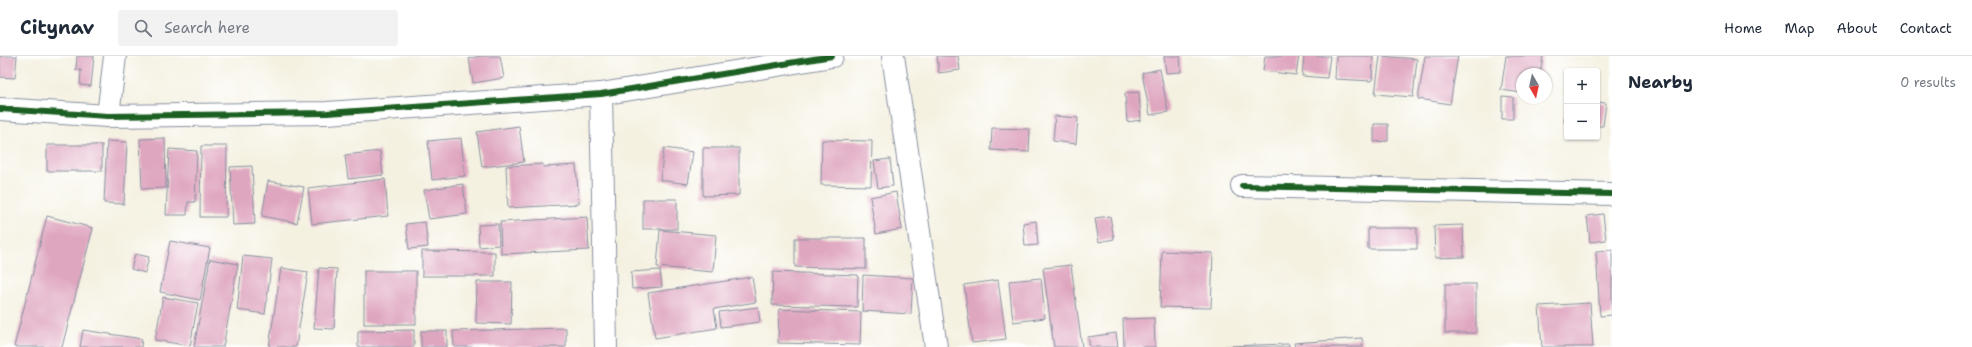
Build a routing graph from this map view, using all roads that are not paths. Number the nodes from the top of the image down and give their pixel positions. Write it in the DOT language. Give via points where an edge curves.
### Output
graph roads {
  1 [pos="115,56"];
  2 [pos="832,56"];
  3 [pos="893,56"];
  4 [pos="601,94"];
  5 [pos="0,110"];
  6 [pos="108,116"];
  7 [pos="1242,186"];
  8 [pos="1612,194"];
  9 [pos="606,347"];
  10 [pos="936,347"];
  1 -- 6 [label="street"];
  2 -- 4 [label="street"];
  3 -- 10 [label="street"];
  4 -- 6 [label="street" via="327,113"];
  4 -- 9 [label="street"];
  5 -- 6 [label="street"];
  7 -- 8 [label="street"];
}
